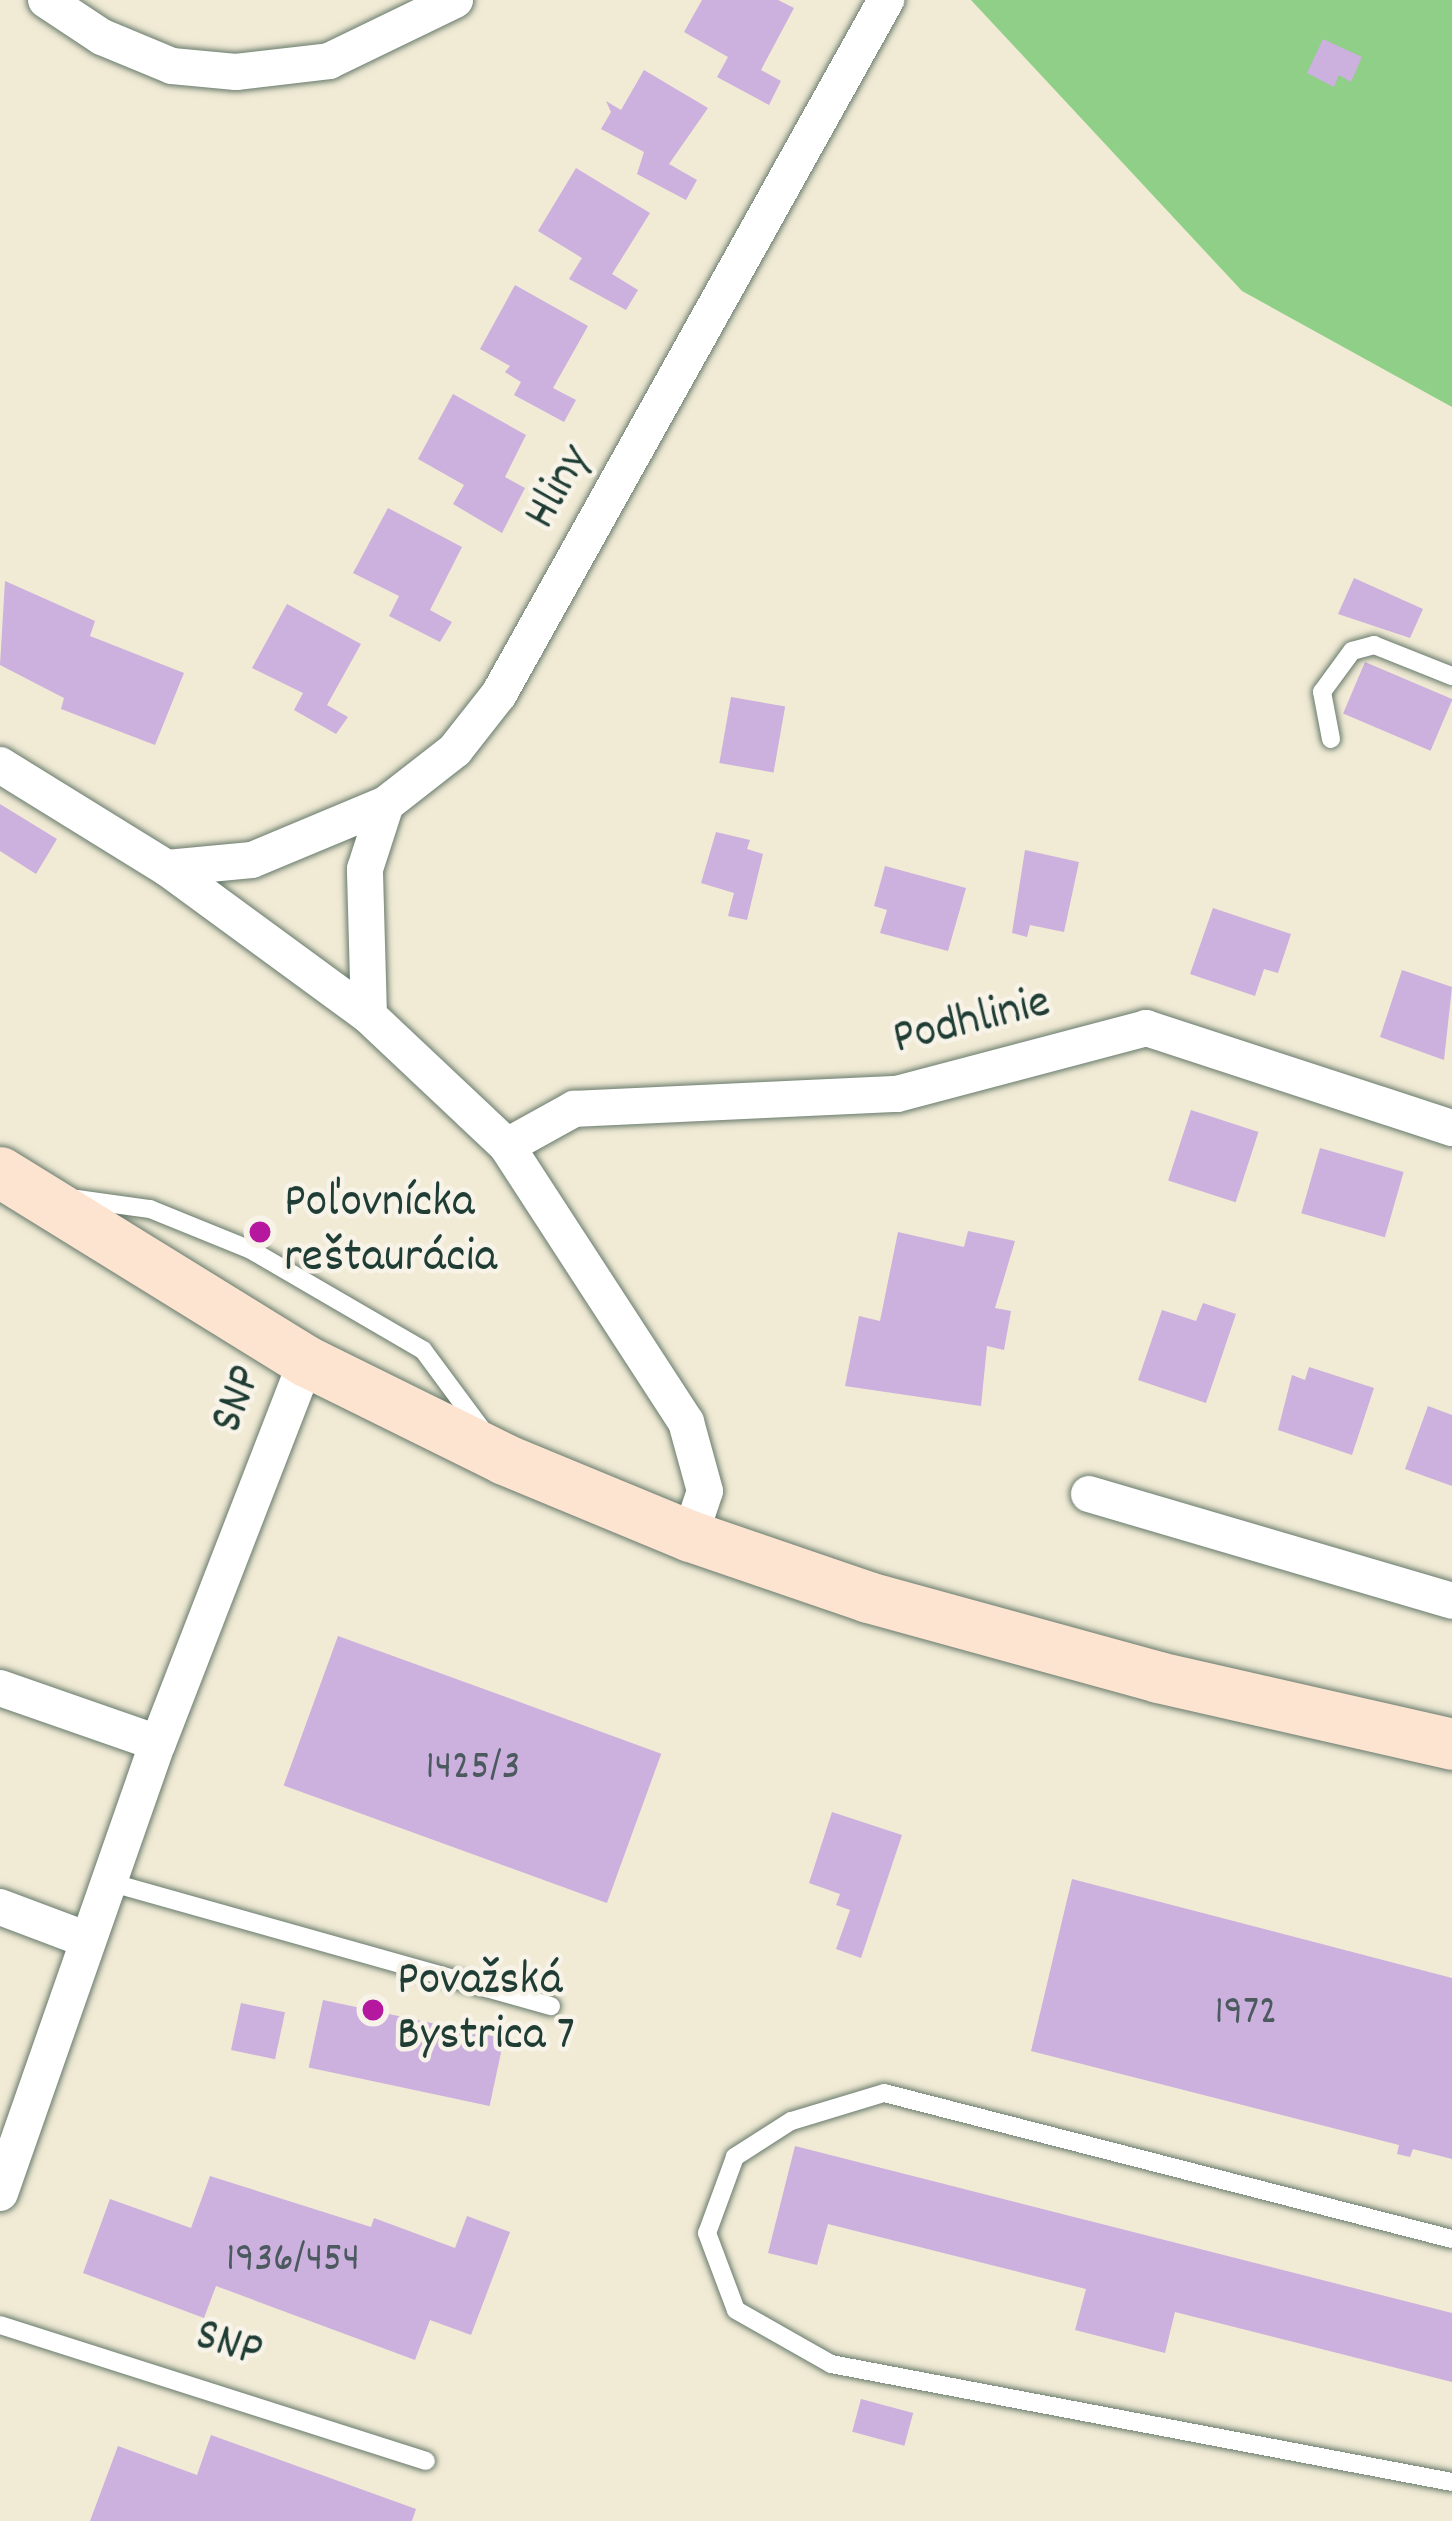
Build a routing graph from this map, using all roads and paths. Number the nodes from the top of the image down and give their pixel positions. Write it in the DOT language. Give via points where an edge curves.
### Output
graph roads {
  1 [pos="46,0"];
  2 [pos="455,0"];
  3 [pos="886,0"];
  4 [pos="1452,676"];
  5 [pos="1331,740"];
  6 [pos="0,765"];
  7 [pos="386,804"];
  8 [pos="167,868"];
  9 [pos="369,1016"];
  10 [pos="1452,1128"];
  11 [pos="507,1146"];
  12 [pos="15,1182"];
  13 [pos="306,1361"];
  14 [pos="504,1459"];
  15 [pos="1089,1494"];
  16 [pos="690,1536"];
  17 [pos="1452,1600"];
  18 [pos="0,1688"];
  19 [pos="158,1743"];
  20 [pos="1452,1744"];
  21 [pos="109,1882"];
  22 [pos="0,1906"];
  23 [pos="88,1940"];
  24 [pos="551,2006"];
  25 [pos="0,2194"];
  26 [pos="1452,2239"];
  27 [pos="0,2325"];
  28 [pos="425,2461"];
  29 [pos="1452,2482"];
  1 -- 2 [label="street" via="102,37 205,72 329,61"];
  3 -- 7 [label="street, Hliny" via="500,694 455,750"];
  4 -- 5 [label="lane" via="1374,645 1352,650 1322,692"];
  6 -- 8 [label="street"];
  7 -- 8 [label="street, Hliny" via="253,860"];
  7 -- 9 [label="street" via="361,910"];
  8 -- 9 [label="street"];
  9 -- 11 [label="street"];
  10 -- 11 [label="street, Podhlinie" via="1147,1028 897,1094 574,1108"];
  11 -- 16 [label="street" via="686,1422 705,1491"];
  12 -- 13 [label="main road"];
  12 -- 14 [label="lane" via="150,1209 251,1250 423,1350"];
  13 -- 14 [label="main road"];
  13 -- 19 [label="street, SNP"];
  14 -- 16 [label="main road"];
  15 -- 17 [label="street"];
  16 -- 20 [label="main road" via="868,1597 1158,1677"];
  18 -- 19 [label="street"];
  19 -- 21 [label="street, SNP"];
  21 -- 23 [label="street, SNP"];
  21 -- 24 [label="lane"];
  22 -- 23 [label="street"];
  23 -- 25 [label="street, SNP"];
  26 -- 29 [label="lane" via="884,2093 791,2121 735,2157 707,2234 736,2310 831,2364"];
  27 -- 28 [label="lane, SNP"];
}
